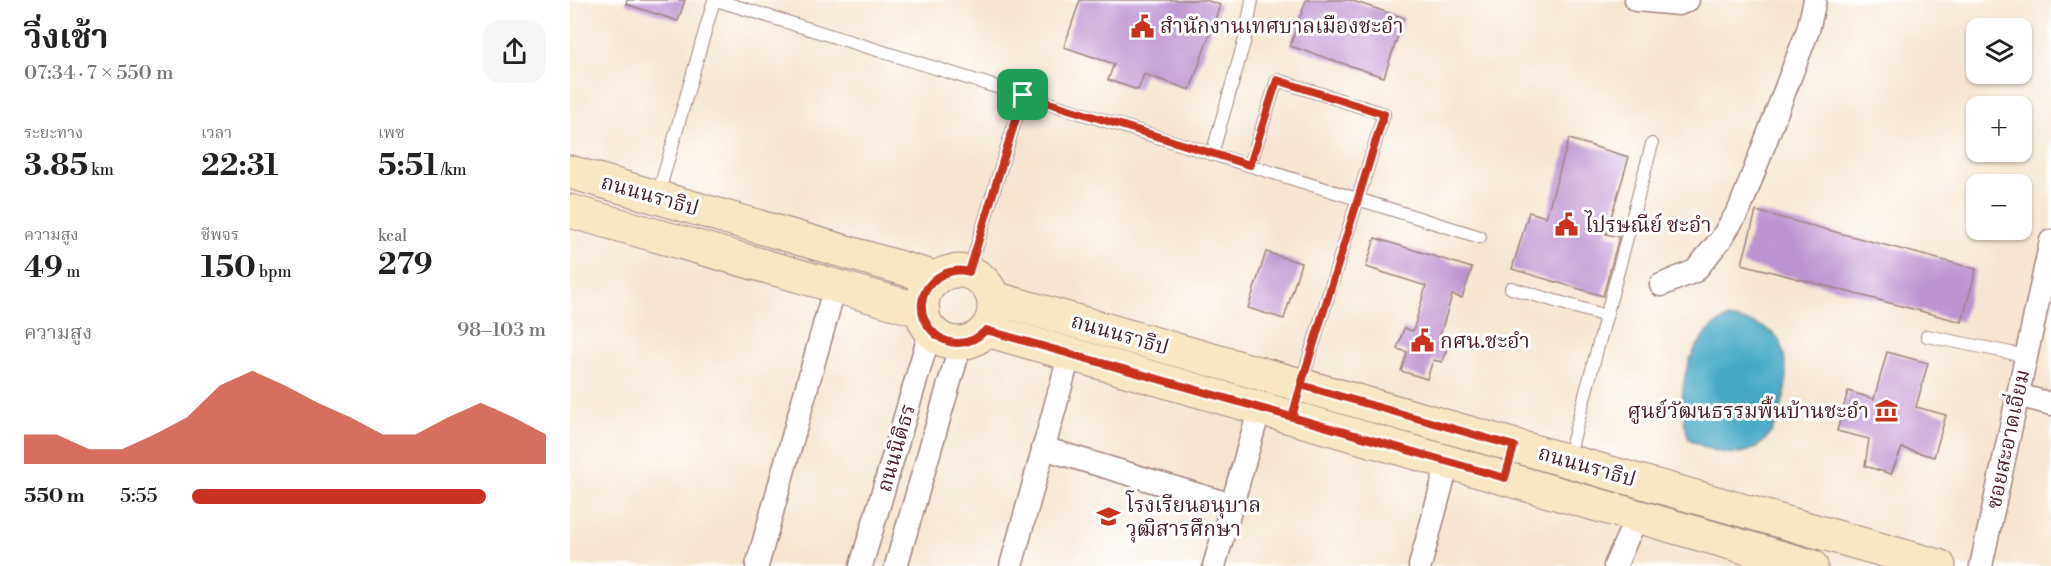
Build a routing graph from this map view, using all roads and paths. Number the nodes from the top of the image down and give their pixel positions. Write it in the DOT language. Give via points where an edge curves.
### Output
graph roads {
  1 [pos="715,0"];
  2 [pos="1252,0"];
  3 [pos="1636,0"];
  4 [pos="1688,0"];
  5 [pos="1815,0"];
  6 [pos="1023,95"];
  7 [pos="1652,144"];
  8 [pos="1212,154"];
  9 [pos="1250,165"];
  10 [pos="570,172"];
  11 [pos="658,196"];
  12 [pos="1358,199"];
  13 [pos="570,211"];
  14 [pos="647,233"];
  15 [pos="1480,237"];
  16 [pos="2051,242"];
  17 [pos="969,272"];
  18 [pos="936,278"];
  19 [pos="1661,285"];
  20 [pos="835,286"];
  21 [pos="1511,288"];
  22 [pos="993,298"];
  23 [pos="1606,316"];
  24 [pos="927,320"];
  25 [pos="974,336"];
  26 [pos="1927,336"];
  27 [pos="1070,353"];
  28 [pos="2025,356"];
  29 [pos="1301,385"];
  30 [pos="2018,395"];
  31 [pos="2051,404"];
  32 [pos="1260,408"];
  33 [pos="1292,417"];
  34 [pos="1514,446"];
  35 [pos="1044,448"];
  36 [pos="1568,461"];
  37 [pos="1448,462"];
  38 [pos="1505,478"];
  39 [pos="1232,505"];
  40 [pos="1637,516"];
  41 [pos="1806,565"];
  42 [pos="757,566"];
  43 [pos="861,566"];
  44 [pos="896,566"];
  45 [pos="1011,566"];
  46 [pos="1214,566"];
  47 [pos="1420,566"];
  48 [pos="1614,566"];
  49 [pos="1939,566"];
  50 [pos="1981,566"];
  1 -- 6 [label="lane"];
  1 -- 11 [label="lane"];
  2 -- 8 [label="lane" via="1245,39"];
  3 -- 4 [label="street" via="1680,4"];
  5 -- 19 [label="street" via="1808,30 1740,208 1695,271"];
  6 -- 8 [label="lane"];
  6 -- 17 [label="lane"];
  7 -- 23 [label="lane"];
  8 -- 9 [label="lane"];
  9 -- 12 [label="lane"];
  9 -- 12 [label="lane" via="1277,80 1384,114"];
  10 -- 11 [label="street, ถนนนราธิป"];
  11 -- 14 [label="street"];
  11 -- 18 [label="street, ถนนนราธิป"];
  12 -- 15 [label="lane"];
  12 -- 29 [label="lane"];
  13 -- 14 [label="street, ถนนนราธิป"];
  14 -- 20 [label="street, ถนนนราธิป"];
  16 -- 28 [label="street, ซอยสะอาดเอี่ยม"];
  17 -- 18 [label="street" via="952,271"];
  17 -- 22 [label="street" via="985,281"];
  18 -- 24 [label="street" via="925,291 922,303"];
  20 -- 24 [label="street, ถนนนราธิป"];
  20 -- 42 [label="street"];
  21 -- 23 [label="lane"];
  22 -- 25 [label="street" via="994,315"];
  22 -- 29 [label="street, ถนนนราธิป"];
  23 -- 36 [label="lane"];
  24 -- 25 [label="street" via="934,334 945,341"];
  24 -- 43 [label="street, ถนนนิติธร"];
  25 -- 27 [label="street, ถนนนราธิป"];
  25 -- 44 [label="street, ถนนนิติธร"];
  26 -- 28 [label="lane"];
  27 -- 32 [label="street, ถนนนราธิป"];
  27 -- 35 [label="street"];
  28 -- 30 [label="street, ซอยสะอาดเอี่ยม"];
  29 -- 33 [label="street"];
  29 -- 34 [label="street, ถนนนราธิป"];
  30 -- 31 [label="street"];
  30 -- 50 [label="street, ซอยสะอาดเอี่ยม"];
  32 -- 33 [label="street, ถนนนราธิป"];
  32 -- 39 [label="street"];
  33 -- 37 [label="street, ถนนนราธิป"];
  34 -- 36 [label="street, ถนนนราธิป"];
  34 -- 38 [label="street"];
  35 -- 39 [label="street"];
  35 -- 45 [label="street"];
  36 -- 49 [label="street, ถนนนราธิป"];
  37 -- 38 [label="street, ถนนนราธิป"];
  37 -- 47 [label="street"];
  38 -- 40 [label="street, ถนนนราธิป"];
  39 -- 46 [label="street"];
  40 -- 41 [label="street, ถนนนราธิป"];
  40 -- 48 [label="street"];
}
